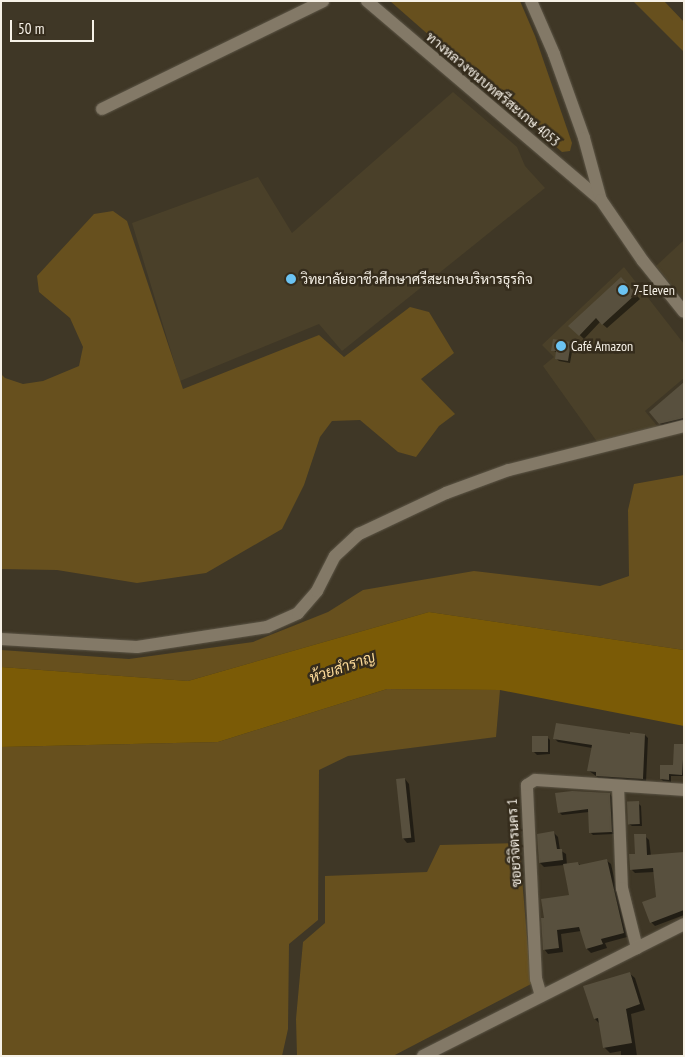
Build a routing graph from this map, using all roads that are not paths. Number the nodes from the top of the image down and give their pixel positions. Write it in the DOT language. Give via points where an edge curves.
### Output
graph roads {
  1 [pos="323,1"];
  2 [pos="367,1"];
  3 [pos="532,1"];
  4 [pos="102,109"];
  5 [pos="601,200"];
  6 [pos="684,312"];
  7 [pos="684,426"];
  8 [pos="1,639"];
  9 [pos="618,786"];
  10 [pos="684,790"];
  11 [pos="684,924"];
  12 [pos="637,948"];
  13 [pos="541,996"];
  14 [pos="423,1056"];
  1 -- 4 [label="street"];
  2 -- 5 [label="street, ทางหลวงชนบทศรีสะเกษ 4053"];
  3 -- 5 [label="street" via="584,138"];
  5 -- 6 [label="street" via="643,261"];
  7 -- 8 [label="street" via="509,470 446,493 359,534 335,556 317,591 298,614 267,628 137,647"];
  9 -- 10 [label="street, ซอยวิจิตรนคร 1"];
  9 -- 12 [label="street" via="622,888"];
  9 -- 13 [label="street, ซอยวิจิตรนคร 1" via="535,780 527,785 536,979"];
  11 -- 12 [label="street"];
  12 -- 13 [label="street"];
  13 -- 14 [label="street"];
}
